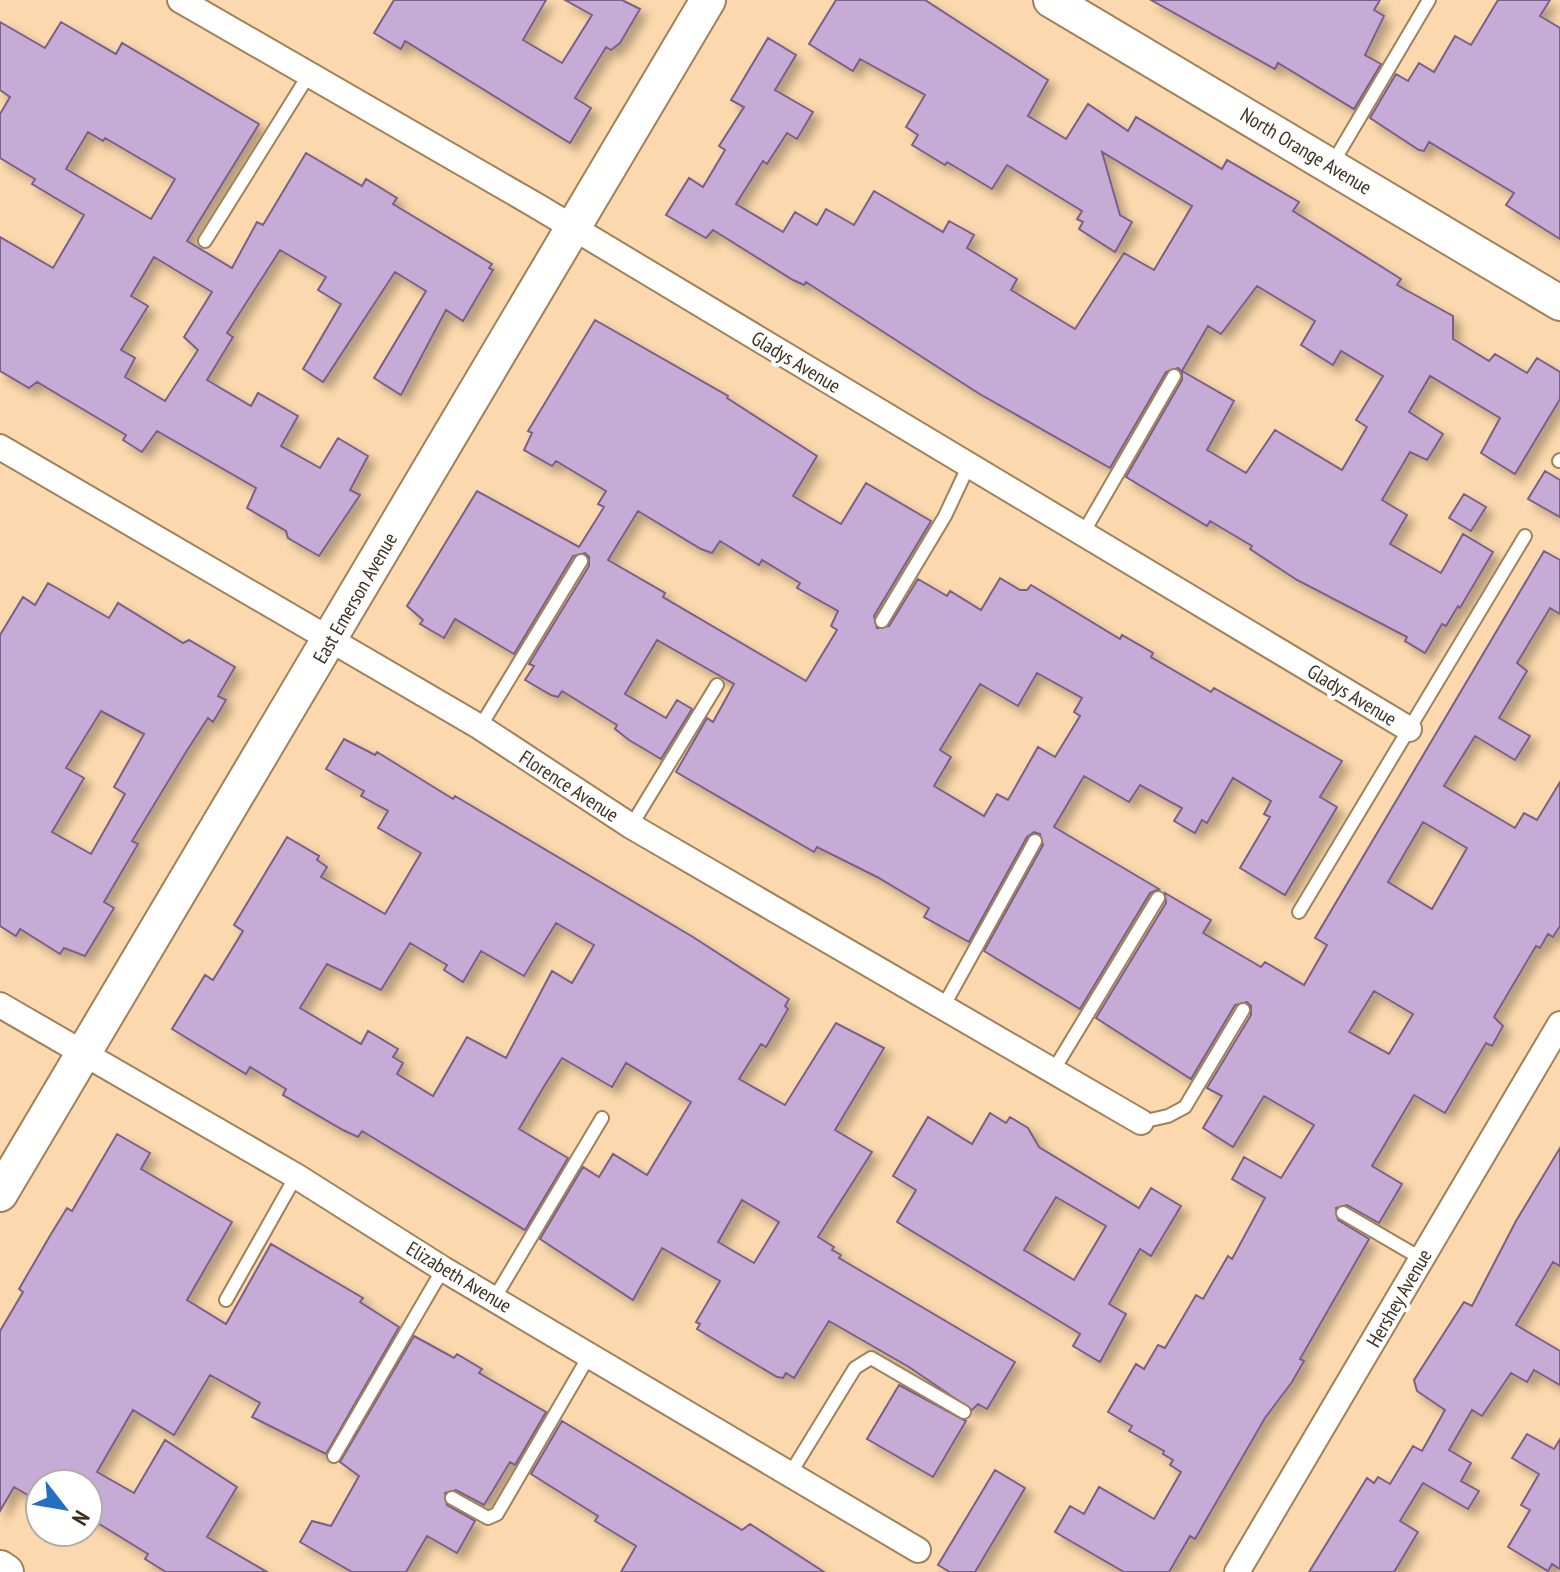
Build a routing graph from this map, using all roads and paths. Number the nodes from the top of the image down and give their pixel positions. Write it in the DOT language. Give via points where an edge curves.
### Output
graph roads {
  1 [pos="180,0"];
  2 [pos="708,0"];
  3 [pos="1051,0"];
  4 [pos="1429,0"];
  5 [pos="308,76"];
  6 [pos="1331,166"];
  7 [pos="572,228"];
  8 [pos="205,241"];
  9 [pos="1560,303"];
  10 [pos="1174,376"];
  11 [pos="0,447"];
  12 [pos="968,467"];
  13 [pos="1082,535"];
  14 [pos="1525,536"];
  15 [pos="581,561"];
  16 [pos="882,621"];
  17 [pos="330,641"];
  18 [pos="717,685"];
  19 [pos="480,727"];
  20 [pos="1409,729"];
  21 [pos="631,826"];
  22 [pos="1035,841"];
  23 [pos="1158,898"];
  24 [pos="1299,912"];
  25 [pos="0,1005"];
  26 [pos="943,1007"];
  27 [pos="1243,1010"];
  28 [pos="1560,1024"];
  29 [pos="85,1052"];
  30 [pos="1053,1071"];
  31 [pos="602,1118"];
  32 [pos="1141,1122"];
  33 [pos="296,1176"];
  34 [pos="0,1194"];
  35 [pos="1343,1213"];
  36 [pos="1422,1259"];
  37 [pos="443,1269"];
  38 [pos="494,1299"];
  39 [pos="226,1300"];
  40 [pos="589,1356"];
  41 [pos="964,1412"];
  42 [pos="334,1456"];
  43 [pos="790,1474"];
  44 [pos="452,1498"];
  45 [pos="918,1550"];
  46 [pos="0,1568"];
  47 [pos="6,1572"];
  48 [pos="1237,1572"];
  1 -- 5 [label="street, Gladys Avenue"];
  2 -- 7 [label="street, East Emerson Avenue"];
  3 -- 6 [label="street, North Orange Avenue"];
  4 -- 6 [label="lane"];
  5 -- 7 [label="street, Gladys Avenue"];
  5 -- 8 [label="lane"];
  6 -- 9 [label="street, North Orange Avenue"];
  7 -- 12 [label="street, Gladys Avenue"];
  7 -- 17 [label="street, East Emerson Avenue"];
  10 -- 13 [label="lane"];
  11 -- 17 [label="street, Florence Avenue"];
  12 -- 13 [label="street, Gladys Avenue"];
  12 -- 16 [label="lane"];
  13 -- 20 [label="street, Gladys Avenue"];
  14 -- 20 [label="lane"];
  15 -- 19 [label="lane"];
  17 -- 19 [label="street, Florence Avenue"];
  17 -- 29 [label="street, East Emerson Avenue"];
  18 -- 21 [label="lane"];
  19 -- 21 [label="street, Florence Avenue"];
  20 -- 24 [label="lane"];
  21 -- 26 [label="street, Florence Avenue"];
  22 -- 26 [label="lane"];
  23 -- 30 [label="lane"];
  25 -- 29 [label="street, Elizabeth Avenue"];
  26 -- 30 [label="street, Florence Avenue"];
  27 -- 32 [label="lane" via="1185,1107"];
  28 -- 36 [label="street, Hershey Avenue"];
  29 -- 33 [label="street, Elizabeth Avenue"];
  29 -- 34 [label="street, East Emerson Avenue"];
  30 -- 32 [label="street, Florence Avenue"];
  31 -- 38 [label="lane"];
  33 -- 37 [label="street, Elizabeth Avenue"];
  33 -- 39 [label="lane"];
  35 -- 36 [label="lane"];
  36 -- 48 [label="street, Hershey Avenue"];
  37 -- 38 [label="street, Elizabeth Avenue"];
  37 -- 42 [label="lane"];
  38 -- 40 [label="street, Elizabeth Avenue"];
  40 -- 43 [label="street, Elizabeth Avenue"];
  40 -- 44 [label="lane" via="497,1514 488,1518"];
  41 -- 43 [label="lane" via="871,1358 855,1368"];
  43 -- 45 [label="street, Elizabeth Avenue"];
  46 -- 47 [label="street"];
}
